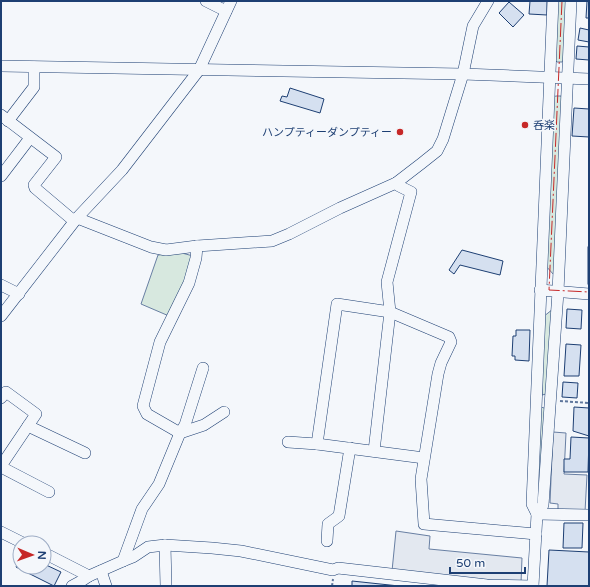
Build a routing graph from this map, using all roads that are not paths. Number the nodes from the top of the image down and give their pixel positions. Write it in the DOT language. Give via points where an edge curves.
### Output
graph roads {
  1 [pos="206,1"];
  2 [pos="488,1"];
  3 [pos="553,1"];
  4 [pos="571,1"];
  5 [pos="229,6"];
  6 [pos="1,66"];
  7 [pos="34,67"];
  8 [pos="199,70"];
  9 [pos="463,74"];
  10 [pos="549,78"];
  11 [pos="568,78"];
  12 [pos="589,79"];
  13 [pos="5,118"];
  14 [pos="30,138"];
  15 [pos="1,176"];
  16 [pos="396,183"];
  17 [pos="76,220"];
  18 [pos="197,246"];
  19 [pos="1,285"];
  20 [pos="540,290"];
  21 [pos="558,292"];
  22 [pos="19,294"];
  23 [pos="589,294"];
  24 [pos="390,312"];
  25 [pos="1,316"];
  26 [pos="203,368"];
  27 [pos="1,398"];
  28 [pos="224,412"];
  29 [pos="28,426"];
  30 [pos="180,433"];
  31 [pos="288,442"];
  32 [pos="317,444"];
  33 [pos="350,448"];
  34 [pos="374,452"];
  35 [pos="85,453"];
  36 [pos="424,458"];
  37 [pos="1,466"];
  38 [pos="50,492"];
  39 [pos="537,514"];
  40 [pos="589,515"];
  41 [pos="1,532"];
  42 [pos="536,534"];
  43 [pos="12,538"];
  44 [pos="327,541"];
  45 [pos="165,545"];
  46 [pos="52,558"];
  47 [pos="123,561"];
  48 [pos="101,571"];
  49 [pos="85,581"];
  50 [pos="72,586"];
  51 [pos="106,586"];
  52 [pos="166,586"];
  53 [pos="533,586"];
  1 -- 5 [label="street"];
  2 -- 9 [label="street" via="473,26"];
  3 -- 10 [label="street"];
  4 -- 11 [label="street"];
  5 -- 8 [label="street"];
  6 -- 7 [label="street"];
  7 -- 8 [label="street"];
  7 -- 13 [label="street" via="34,88"];
  8 -- 9 [label="street"];
  8 -- 17 [label="street" via="122,170"];
  9 -- 10 [label="street"];
  9 -- 16 [label="street" via="437,151"];
  10 -- 11 [label="street"];
  10 -- 20 [label="street"];
  11 -- 12 [label="street"];
  11 -- 21 [label="street"];
  13 -- 14 [label="street"];
  14 -- 15 [label="street"];
  14 -- 17 [label="street" via="56,157 34,185 35,188"];
  16 -- 18 [label="street" via="272,241"];
  16 -- 24 [label="street" via="411,192 387,282"];
  17 -- 18 [label="street" via="151,247 166,250"];
  17 -- 22 [label="street"];
  18 -- 30 [label="street" via="189,283 160,342 143,406 147,414"];
  19 -- 22 [label="street"];
  20 -- 21 [label="street"];
  20 -- 39 [label="street" via="532,504"];
  21 -- 23 [label="street"];
  21 -- 39 [label="street" via="543,505"];
  22 -- 25 [label="street"];
  24 -- 32 [label="street" via="337,304"];
  24 -- 34 [label="street"];
  24 -- 36 [label="street" via="449,337 451,342 438,374"];
  26 -- 30 [label="street" via="185,425"];
  27 -- 29 [label="street" via="6,392 36,414"];
  28 -- 30 [label="street" via="204,425"];
  29 -- 35 [label="street"];
  29 -- 37 [label="street"];
  30 -- 47 [label="street" via="159,484 142,509"];
  31 -- 32 [label="street"];
  32 -- 33 [label="street"];
  33 -- 34 [label="street"];
  33 -- 44 [label="street" via="339,516 328,524"];
  34 -- 36 [label="street"];
  36 -- 42 [label="street" via="421,479 424,524"];
  37 -- 38 [label="street"];
  39 -- 40 [label="street"];
  39 -- 42 [label="street"];
  41 -- 43 [label="street"];
  42 -- 53 [label="street"];
  45 -- 47 [label="street" via="148,548"];
  45 -- 52 [label="street"];
  45 -- 53 [label="street" via="241,551 333,570 338,568 487,585"];
  46 -- 49 [label="street"];
  47 -- 48 [label="street"];
  48 -- 49 [label="street"];
  48 -- 51 [label="street"];
  49 -- 50 [label="street"];
}
